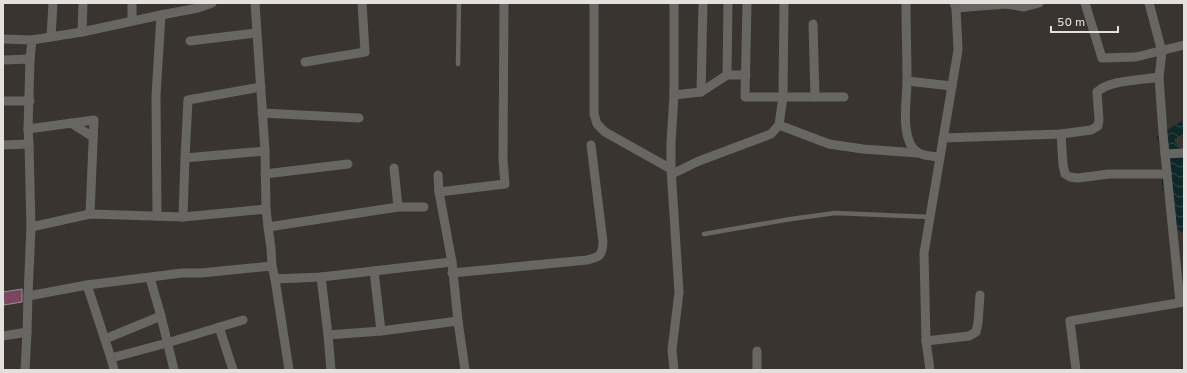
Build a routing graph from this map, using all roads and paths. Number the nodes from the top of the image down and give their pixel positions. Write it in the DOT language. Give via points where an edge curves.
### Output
graph roads {
  1 [pos="52,3"];
  2 [pos="83,3"];
  3 [pos="132,3"];
  4 [pos="212,3"];
  5 [pos="255,3"];
  6 [pos="362,3"];
  7 [pos="459,3"];
  8 [pos="504,3"];
  9 [pos="594,3"];
  10 [pos="674,3"];
  11 [pos="703,3"];
  12 [pos="728,3"];
  13 [pos="747,3"];
  14 [pos="784,3"];
  15 [pos="906,3"];
  16 [pos="1039,3"];
  17 [pos="1085,3"];
  18 [pos="1149,3"];
  19 [pos="1005,4"];
  20 [pos="955,5"];
  21 [pos="160,15"];
  22 [pos="132,21"];
  23 [pos="813,24"];
  24 [pos="82,32"];
  25 [pos="256,33"];
  26 [pos="51,37"];
  27 [pos="3,39"];
  28 [pos="32,40"];
  29 [pos="190,41"];
  30 [pos="1184,45"];
  31 [pos="1162,52"];
  32 [pos="3,60"];
  33 [pos="30,60"];
  34 [pos="305,62"];
  35 [pos="458,64"];
  36 [pos="727,75"];
  37 [pos="746,75"];
  38 [pos="1159,78"];
  39 [pos="907,81"];
  40 [pos="952,86"];
  41 [pos="261,87"];
  42 [pos="701,92"];
  43 [pos="674,95"];
  44 [pos="782,97"];
  45 [pos="816,97"];
  46 [pos="844,98"];
  47 [pos="3,101"];
  48 [pos="30,101"];
  49 [pos="262,113"];
  50 [pos="360,118"];
  51 [pos="71,123"];
  52 [pos="779,125"];
  53 [pos="28,129"];
  54 [pos="1061,134"];
  55 [pos="93,137"];
  56 [pos="943,138"];
  57 [pos="29,144"];
  58 [pos="3,145"];
  59 [pos="591,145"];
  60 [pos="265,151"];
  61 [pos="917,153"];
  62 [pos="1184,153"];
  63 [pos="1166,154"];
  64 [pos="940,157"];
  65 [pos="185,158"];
  66 [pos="348,164"];
  67 [pos="394,168"];
  68 [pos="671,172"];
  69 [pos="265,174"];
  70 [pos="1167,174"];
  71 [pos="438,175"];
  72 [pos="439,192"];
  73 [pos="398,207"];
  74 [pos="424,207"];
  75 [pos="266,209"];
  76 [pos="90,214"];
  77 [pos="157,216"];
  78 [pos="183,217"];
  79 [pos="930,218"];
  80 [pos="31,227"];
  81 [pos="268,227"];
  82 [pos="704,234"];
  83 [pos="1179,254"];
  84 [pos="452,262"];
  85 [pos="272,266"];
  86 [pos="374,271"];
  87 [pos="452,273"];
  88 [pos="321,277"];
  89 [pos="150,278"];
  90 [pos="275,279"];
  91 [pos="87,285"];
  92 [pos="980,295"];
  93 [pos="28,296"];
  94 [pos="1182,302"];
  95 [pos="161,316"];
  96 [pos="243,320"];
  97 [pos="458,321"];
  98 [pos="219,327"];
  99 [pos="381,331"];
  100 [pos="27,332"];
  101 [pos="328,335"];
  102 [pos="3,336"];
  103 [pos="105,339"];
  104 [pos="926,341"];
  105 [pos="167,344"];
  106 [pos="757,351"];
  107 [pos="111,358"];
  108 [pos="25,370"];
  109 [pos="114,370"];
  110 [pos="174,370"];
  111 [pos="233,370"];
  112 [pos="289,370"];
  113 [pos="330,370"];
  114 [pos="465,370"];
  115 [pos="674,370"];
  116 [pos="757,370"];
  117 [pos="930,370"];
  118 [pos="1076,370"];
  1 -- 26 [label="street"];
  2 -- 24 [label="street"];
  3 -- 22 [label="street"];
  4 -- 21 [label="street"];
  5 -- 25 [label="street"];
  6 -- 34 [label="street" via="365,52"];
  7 -- 35 [label="lane"];
  8 -- 72 [label="street" via="502,160 505,184"];
  9 -- 68 [label="street" via="594,114 597,124 605,132"];
  10 -- 43 [label="street"];
  11 -- 42 [label="street"];
  12 -- 36 [label="street"];
  13 -- 37 [label="street"];
  14 -- 44 [label="street"];
  15 -- 39 [label="street"];
  16 -- 19 [label="street" via="1024,7"];
  17 -- 31 [label="street" via="1102,58 1136,57"];
  18 -- 31 [label="street"];
  19 -- 20 [label="street"];
  20 -- 40 [label="street" via="958,50"];
  21 -- 22 [label="street"];
  21 -- 77 [label="street" via="156,96"];
  22 -- 24 [label="street"];
  23 -- 45 [label="street"];
  24 -- 26 [label="street"];
  25 -- 29 [label="street"];
  25 -- 41 [label="street"];
  26 -- 28 [label="street"];
  27 -- 28 [label="street"];
  28 -- 33 [label="street"];
  30 -- 31 [label="street"];
  31 -- 38 [label="street"];
  32 -- 33 [label="street"];
  33 -- 48 [label="street"];
  36 -- 37 [label="street"];
  36 -- 42 [label="street"];
  37 -- 44 [label="street" via="745,97"];
  38 -- 54 [label="street" via="1110,84 1101,88 1097,92 1098,126 1091,130"];
  38 -- 63 [label="street"];
  39 -- 40 [label="street"];
  39 -- 61 [label="street" via="905,115 908,135"];
  40 -- 56 [label="street"];
  41 -- 49 [label="street"];
  41 -- 65 [label="street" via="188,100"];
  42 -- 43 [label="street"];
  43 -- 68 [label="street"];
  44 -- 45 [label="street"];
  44 -- 52 [label="street"];
  45 -- 46 [label="street"];
  47 -- 48 [label="street"];
  48 -- 53 [label="street"];
  49 -- 50 [label="street"];
  49 -- 60 [label="street"];
  51 -- 53 [label="street"];
  51 -- 55 [label="street"];
  51 -- 55 [label="street" via="94,120"];
  52 -- 61 [label="street" via="829,144"];
  52 -- 68 [label="street" via="771,134"];
  53 -- 57 [label="street"];
  54 -- 56 [label="street"];
  54 -- 70 [label="street" via="1064,174 1070,177"];
  55 -- 76 [label="street"];
  56 -- 64 [label="street"];
  57 -- 58 [label="street"];
  57 -- 80 [label="street"];
  59 -- 87 [label="street" via="604,242 603,252 598,258"];
  60 -- 65 [label="street"];
  60 -- 69 [label="street"];
  61 -- 64 [label="street"];
  62 -- 63 [label="street"];
  63 -- 70 [label="street"];
  64 -- 79 [label="street"];
  65 -- 78 [label="street"];
  66 -- 69 [label="street"];
  67 -- 73 [label="street"];
  68 -- 115 [label="street" via="679,292 672,350"];
  69 -- 75 [label="street"];
  70 -- 83 [label="street"];
  71 -- 72 [label="street"];
  72 -- 84 [label="street"];
  73 -- 74 [label="street"];
  73 -- 81 [label="street"];
  75 -- 78 [label="street"];
  75 -- 81 [label="street"];
  76 -- 77 [label="street"];
  76 -- 80 [label="street"];
  77 -- 78 [label="street"];
  79 -- 82 [label="lane" via="835,213"];
  79 -- 104 [label="street" via="924,253"];
  80 -- 93 [label="street"];
  81 -- 85 [label="street"];
  83 -- 94 [label="street"];
  84 -- 86 [label="street"];
  84 -- 87 [label="street"];
  85 -- 89 [label="street"];
  85 -- 90 [label="street"];
  86 -- 88 [label="street"];
  86 -- 99 [label="street"];
  87 -- 97 [label="street"];
  88 -- 90 [label="street"];
  88 -- 101 [label="street"];
  89 -- 91 [label="street"];
  89 -- 95 [label="street"];
  90 -- 112 [label="street"];
  91 -- 93 [label="street"];
  91 -- 103 [label="street"];
  92 -- 104 [label="street" via="976,332 969,336"];
  93 -- 100 [label="street"];
  94 -- 118 [label="street" via="1070,321"];
  95 -- 103 [label="street"];
  95 -- 105 [label="street"];
  96 -- 98 [label="street"];
  97 -- 99 [label="street"];
  97 -- 114 [label="street"];
  98 -- 105 [label="street"];
  98 -- 111 [label="street"];
  99 -- 101 [label="street"];
  100 -- 102 [label="street"];
  100 -- 108 [label="street"];
  101 -- 113 [label="street"];
  103 -- 107 [label="street"];
  104 -- 117 [label="street"];
  105 -- 107 [label="street"];
  105 -- 110 [label="street"];
  106 -- 116 [label="street"];
  107 -- 109 [label="street"];
}
